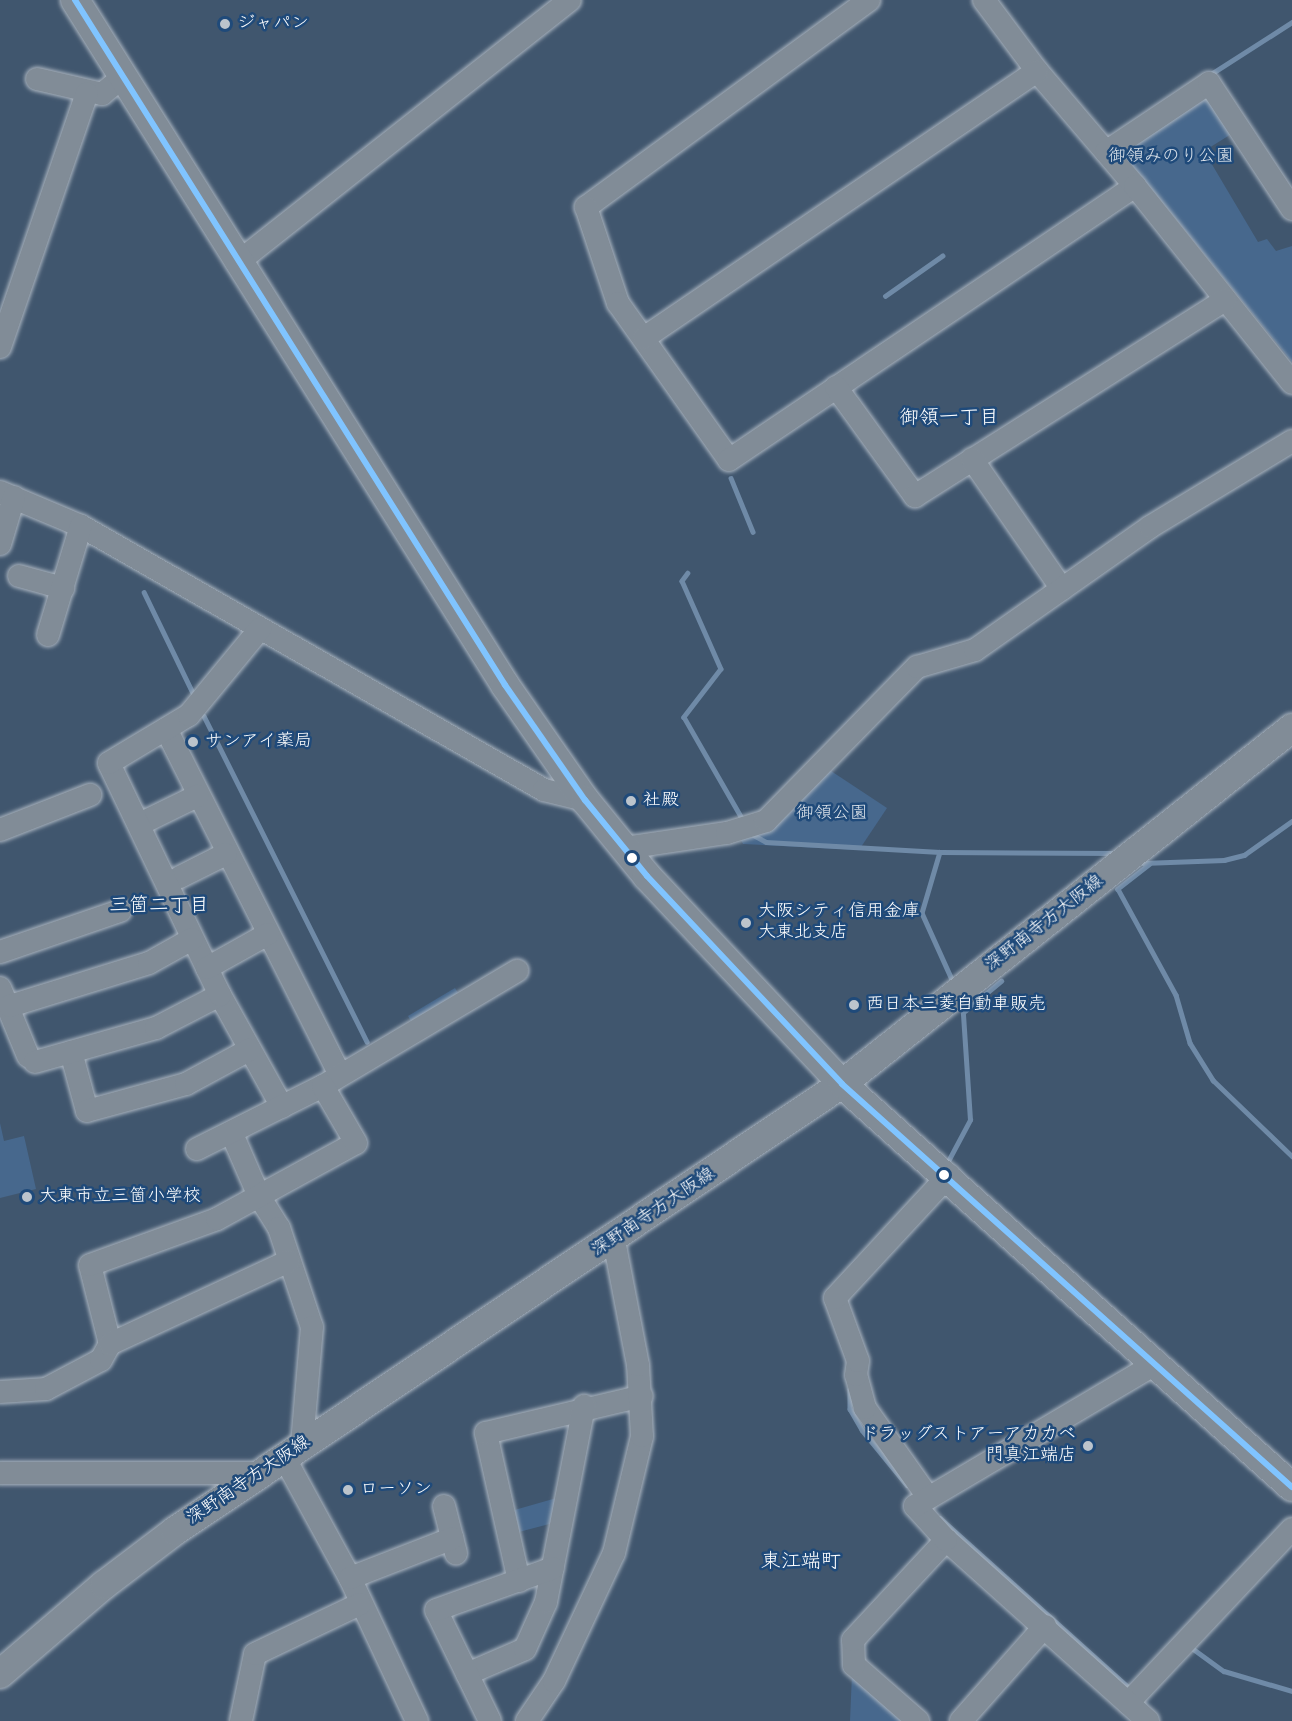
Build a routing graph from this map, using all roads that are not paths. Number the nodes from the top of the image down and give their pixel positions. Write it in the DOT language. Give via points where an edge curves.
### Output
graph roads {
  1 [pos="75,0"];
  2 [pos="570,0"];
  3 [pos="869,0"];
  4 [pos="984,0"];
  5 [pos="1037,71"];
  6 [pos="123,77"];
  7 [pos="37,79"];
  8 [pos="87,93"];
  9 [pos="1106,152"];
  10 [pos="1136,186"];
  11 [pos="1290,219"];
  12 [pos="237,263"];
  13 [pos="1225,300"];
  14 [pos="644,338"];
  15 [pos="0,347"];
  16 [pos="1292,383"];
  17 [pos="836,387"];
  18 [pos="1292,441"];
  19 [pos="972,459"];
  20 [pos="7,494"];
  21 [pos="81,526"];
  22 [pos="0,544"];
  23 [pos="19,576"];
  24 [pos="63,588"];
  25 [pos="1062,589"];
  26 [pos="260,629"];
  27 [pos="48,635"];
  28 [pos="1292,728"];
  29 [pos="166,729"];
  30 [pos="90,795"];
  31 [pos="197,796"];
  32 [pos="585,800"];
  33 [pos="148,820"];
  34 [pos="0,830"];
  35 [pos="625,848"];
  36 [pos="226,854"];
  37 [pos="180,877"];
  38 [pos="109,919"];
  39 [pos="268,934"];
  40 [pos="192,939"];
  41 [pos="0,952"];
  42 [pos="207,969"];
  43 [pos="517,971"];
  44 [pos="220,995"];
  45 [pos="5,997"];
  46 [pos="249,1050"];
  47 [pos="70,1052"];
  48 [pos="331,1080"];
  49 [pos="842,1084"];
  50 [pos="282,1107"];
  51 [pos="232,1134"];
  52 [pos="197,1149"];
  53 [pos="949,1175"];
  54 [pos="259,1196"];
  55 [pos="614,1240"];
  56 [pos="289,1261"];
  57 [pos="110,1344"];
  58 [pos="1155,1364"];
  59 [pos="0,1392"];
  60 [pos="642,1396"];
  61 [pos="584,1407"];
  62 [pos="293,1450"];
  63 [pos="0,1473"];
  64 [pos="261,1473"];
  65 [pos="1292,1487"];
  66 [pos="928,1497"];
  67 [pos="444,1506"];
  68 [pos="1292,1528"];
  69 [pos="946,1540"];
  70 [pos="553,1568"];
  71 [pos="350,1578"];
  72 [pos="519,1581"];
  73 [pos="360,1604"];
  74 [pos="1045,1626"];
  75 [pos="0,1674"];
  76 [pos="467,1674"];
  77 [pos="1128,1703"];
  78 [pos="965,1720"];
  79 [pos="241,1721"];
  80 [pos="417,1721"];
  81 [pos="490,1721"];
  82 [pos="527,1721"];
  83 [pos="918,1721"];
  84 [pos="1148,1721"];
  1 -- 6 [label="main road"];
  2 -- 12 [label="street"];
  3 -- 14 [label="street" via="586,207 618,303"];
  4 -- 5 [label="street"];
  5 -- 9 [label="street"];
  5 -- 14 [label="street"];
  6 -- 8 [label="street" via="102,94"];
  6 -- 12 [label="main road"];
  7 -- 8 [label="street"];
  8 -- 15 [label="street"];
  9 -- 10 [label="street"];
  9 -- 11 [label="street" via="1209,83"];
  10 -- 13 [label="street"];
  10 -- 17 [label="street"];
  12 -- 32 [label="main road" via="361,453 505,686"];
  13 -- 16 [label="street"];
  13 -- 19 [label="street"];
  14 -- 17 [label="street" via="729,460"];
  17 -- 19 [label="street" via="915,496"];
  18 -- 25 [label="street" via="1150,527"];
  19 -- 25 [label="street"];
  20 -- 21 [label="street"];
  20 -- 22 [label="street"];
  21 -- 24 [label="street"];
  21 -- 26 [label="street"];
  23 -- 24 [label="street"];
  24 -- 27 [label="street"];
  25 -- 35 [label="street" via="975,650 917,667 766,821 727,833"];
  26 -- 29 [label="street" via="189,715"];
  26 -- 32 [label="street" via="544,790"];
  28 -- 49 [label="main road, 深野南寺方大阪線"];
  29 -- 31 [label="street"];
  29 -- 40 [label="street" via="110,763"];
  30 -- 34 [label="street" via="59,816"];
  31 -- 33 [label="street"];
  31 -- 36 [label="street"];
  32 -- 35 [label="main road"];
  35 -- 49 [label="main road" via="704,939"];
  36 -- 37 [label="street"];
  36 -- 39 [label="street"];
  38 -- 41 [label="street" via="56,940"];
  39 -- 42 [label="street"];
  39 -- 48 [label="street"];
  40 -- 42 [label="street"];
  40 -- 45 [label="street" via="149,963"];
  42 -- 44 [label="street"];
  43 -- 48 [label="street"];
  44 -- 46 [label="street"];
  44 -- 47 [label="street" via="156,1028"];
  45 -- 47 [label="street" via="32,1059"];
  46 -- 47 [label="street" via="186,1084 87,1111"];
  46 -- 50 [label="street"];
  48 -- 50 [label="street"];
  48 -- 54 [label="street" via="356,1143"];
  49 -- 53 [label="main road"];
  49 -- 55 [label="main road, 深野南寺方大阪線"];
  50 -- 51 [label="street"];
  51 -- 52 [label="street"];
  51 -- 54 [label="street"];
  53 -- 58 [label="main road"];
  53 -- 66 [label="street" via="835,1298 858,1361 856,1375 866,1408"];
  54 -- 56 [label="street" via="279,1228"];
  54 -- 57 [label="street" via="217,1219 90,1264"];
  55 -- 60 [label="street" via="629,1304"];
  55 -- 62 [label="main road, 深野南寺方大阪線"];
  56 -- 57 [label="street"];
  56 -- 62 [label="street" via="312,1327"];
  57 -- 59 [label="street" via="101,1360 46,1389"];
  58 -- 65 [label="main road"];
  58 -- 66 [label="street"];
  60 -- 61 [label="street"];
  60 -- 82 [label="street" via="642,1436 614,1553 554,1682"];
  61 -- 70 [label="street"];
  61 -- 72 [label="street" via="486,1433"];
  62 -- 64 [label="main road, 深野南寺方大阪線"];
  62 -- 71 [label="street"];
  63 -- 64 [label="street"];
  64 -- 75 [label="main road, 深野南寺方大阪線" via="104,1585"];
  66 -- 69 [label="street" via="915,1506"];
  67 -- 71 [label="street" via="454,1546"];
  68 -- 77 [label="street"];
  69 -- 74 [label="street"];
  69 -- 83 [label="street" via="853,1640 854,1665"];
  70 -- 72 [label="street"];
  70 -- 76 [label="street" via="546,1602 525,1649"];
  71 -- 73 [label="street"];
  72 -- 76 [label="street" via="436,1610"];
  73 -- 79 [label="street" via="255,1654"];
  73 -- 80 [label="street"];
  74 -- 77 [label="street"];
  74 -- 78 [label="street"];
  76 -- 81 [label="street"];
  77 -- 84 [label="street"];
}
